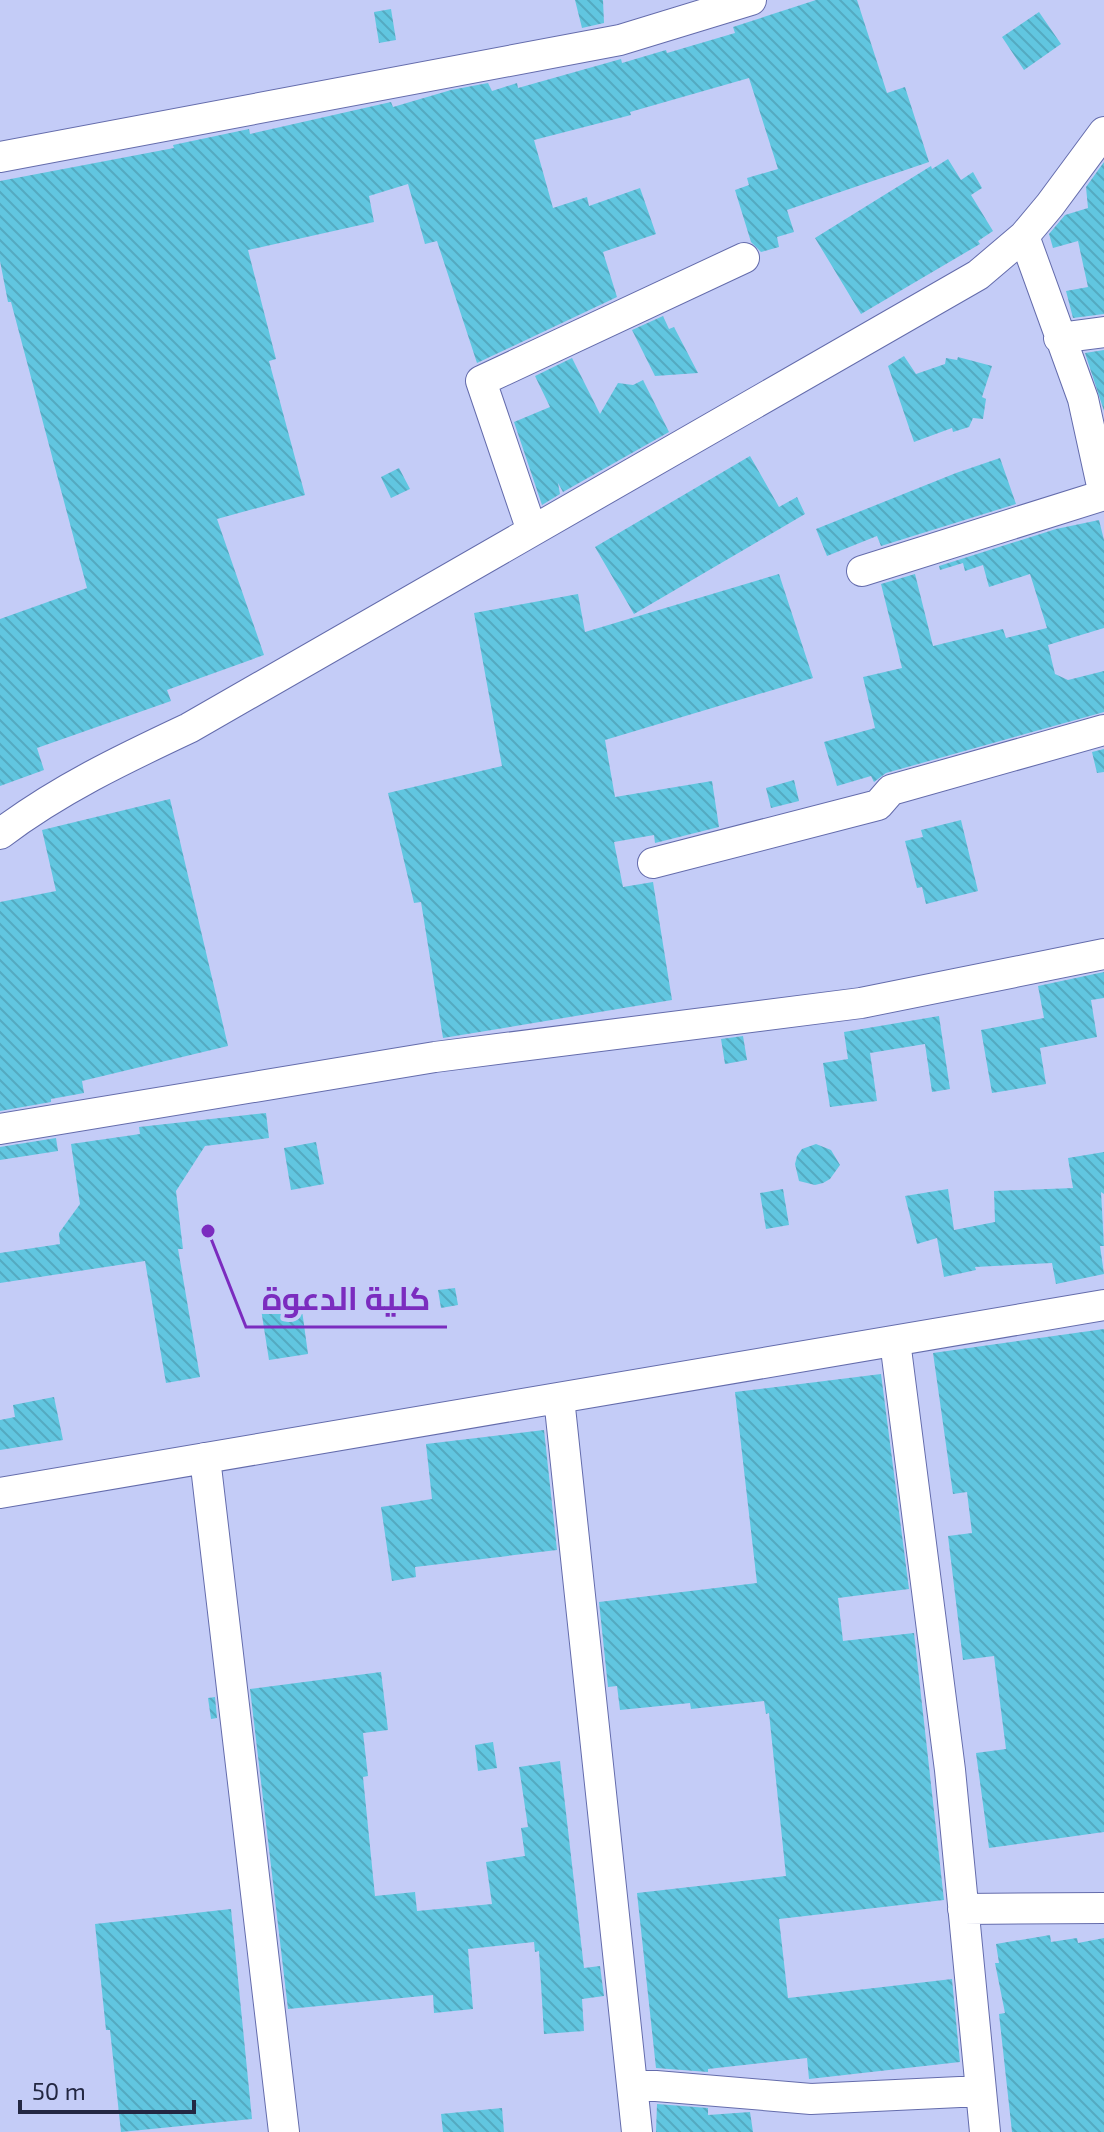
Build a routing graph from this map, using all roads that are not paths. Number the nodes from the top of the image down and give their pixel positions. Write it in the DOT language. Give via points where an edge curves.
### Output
graph roads {
  1 [pos="751,0"];
  2 [pos="1104,132"];
  3 [pos="0,157"];
  4 [pos="1024,236"];
  5 [pos="744,258"];
  6 [pos="1104,332"];
  7 [pos="1059,338"];
  8 [pos="1094,398"];
  9 [pos="1104,495"];
  10 [pos="532,531"];
  11 [pos="862,571"];
  12 [pos="1104,730"];
  13 [pos="0,834"];
  14 [pos="653,863"];
  15 [pos="1104,954"];
  16 [pos="0,1129"];
  17 [pos="1104,1305"];
  18 [pos="895,1341"];
  19 [pos="559,1398"];
  20 [pos="205,1458"];
  21 [pos="0,1493"];
  22 [pos="1104,1908"];
  23 [pos="963,1909"];
  24 [pos="632,2084"];
  25 [pos="981,2091"];
  26 [pos="284,2132"];
  27 [pos="637,2132"];
  28 [pos="985,2132"];
  1 -- 3 [label="street" via="620,40"];
  2 -- 4 [label="street"];
  4 -- 7 [label="street"];
  4 -- 10 [label="street" via="978,275"];
  5 -- 10 [label="street" via="481,381"];
  6 -- 7 [label="street"];
  7 -- 8 [label="street"];
  8 -- 9 [label="street"];
  9 -- 11 [label="street"];
  10 -- 13 [label="street" via="189,728 39,804"];
  12 -- 14 [label="street" via="891,790 878,805"];
  15 -- 16 [label="street" via="861,1003 435,1057"];
  17 -- 18 [label="street"];
  18 -- 19 [label="street"];
  18 -- 23 [label="street"];
  19 -- 20 [label="street"];
  19 -- 24 [label="street"];
  20 -- 21 [label="street"];
  20 -- 26 [label="street"];
  22 -- 23 [label="street"];
  23 -- 25 [label="street"];
  24 -- 25 [label="street" via="811,2099"];
  24 -- 27 [label="street"];
  25 -- 28 [label="street"];
}
